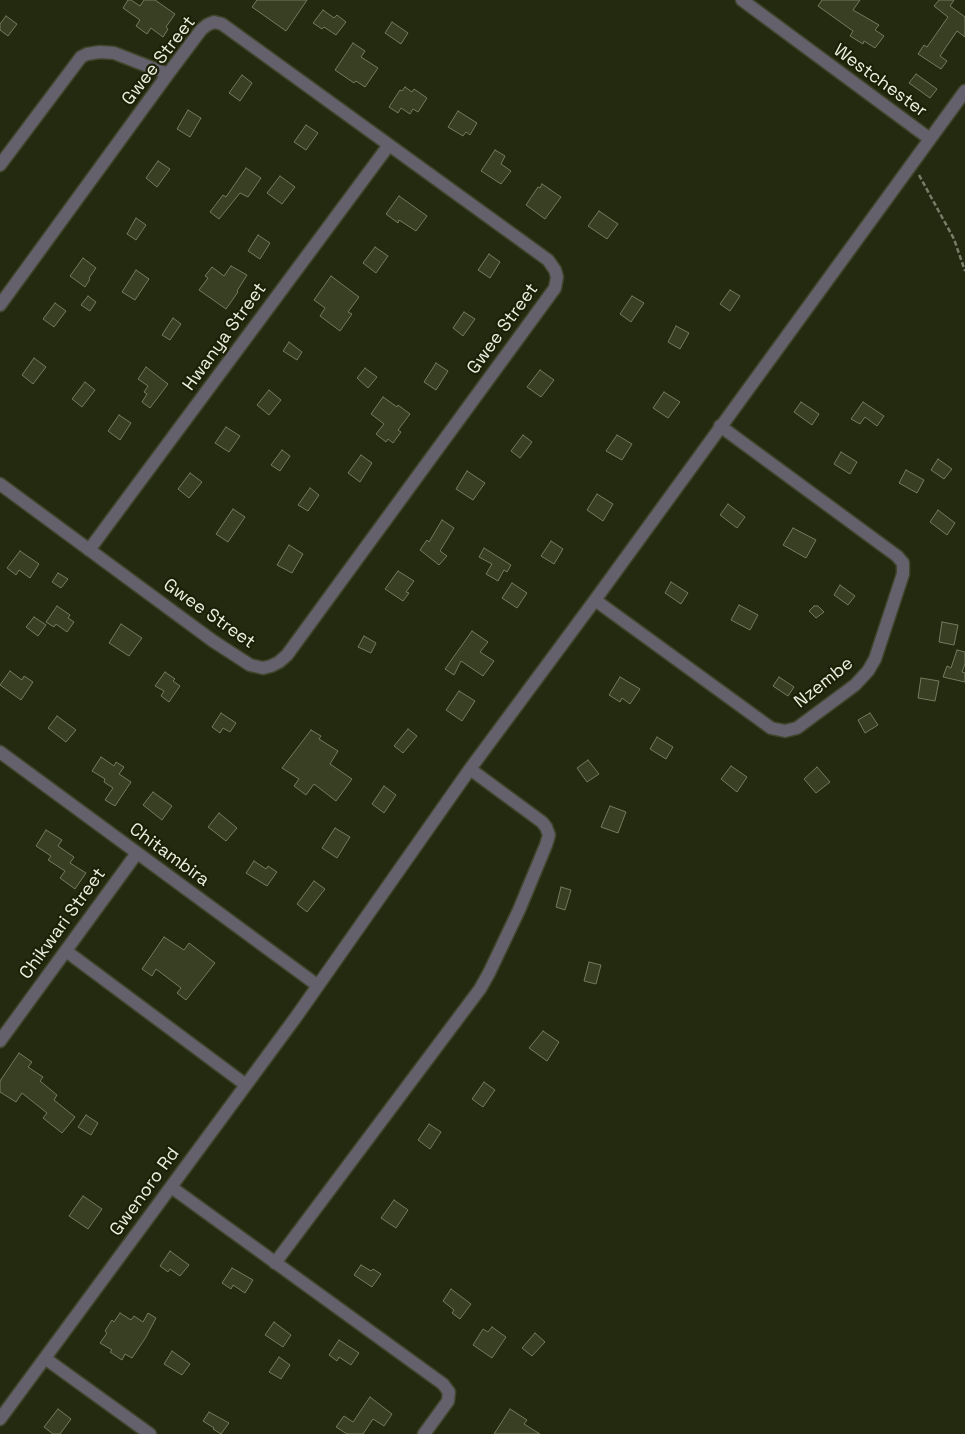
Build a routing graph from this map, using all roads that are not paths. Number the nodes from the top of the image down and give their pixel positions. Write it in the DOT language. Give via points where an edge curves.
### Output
graph roads {
  1 [pos="742,0"];
  2 [pos="168,74"];
  3 [pos="965,91"];
  4 [pos="930,138"];
  5 [pos="388,145"];
  6 [pos="0,165"];
  7 [pos="0,306"];
  8 [pos="720,426"];
  9 [pos="0,484"];
  10 [pos="89,550"];
  11 [pos="595,600"];
  12 [pos="0,752"];
  13 [pos="470,769"];
  14 [pos="136,852"];
  15 [pos="66,951"];
  16 [pos="318,985"];
  17 [pos="0,1041"];
  18 [pos="246,1085"];
  19 [pos="171,1187"];
  20 [pos="275,1263"];
  21 [pos="46,1359"];
  22 [pos="0,1419"];
  23 [pos="150,1434"];
  24 [pos="424,1434"];
  1 -- 4 [label="street, Westchester"];
  2 -- 5 [label="street, Gwee Street" via="201,30 214,22 222,24"];
  2 -- 6 [label="street" via="114,53 100,52 81,57"];
  2 -- 7 [label="street, Gwee Street"];
  3 -- 4 [label="street"];
  4 -- 8 [label="street, Westchester"];
  5 -- 10 [label="street, Hwanya Street"];
  5 -- 10 [label="street, Gwee Street" via="548,260 555,270 556,283 287,655 263,668 250,665"];
  8 -- 11 [label="street, Westchester"];
  8 -- 11 [label="street, Nzembe" via="897,556 902,563 902,574 875,659 868,671 855,685 797,728 785,731 771,728"];
  9 -- 10 [label="street, Gwee Street"];
  11 -- 13 [label="street, Gwenoro Rd"];
  12 -- 14 [label="street, Chitambira"];
  13 -- 16 [label="street, Gwenoro Rd"];
  13 -- 20 [label="street" via="542,822 548,835 546,845 515,919 480,989"];
  14 -- 15 [label="street, Chikwari Street"];
  14 -- 16 [label="street, Chitambira"];
  15 -- 17 [label="street, Chikwari Street"];
  15 -- 18 [label="street"];
  16 -- 18 [label="street, Gwenoro Rd"];
  18 -- 19 [label="street, Gwenoro Rd"];
  19 -- 20 [label="street"];
  19 -- 21 [label="street, Gwenoro Rd"];
  20 -- 24 [label="street" via="444,1384 448,1401"];
  21 -- 22 [label="street, Gwenoro Rd"];
  21 -- 23 [label="street"];
}
